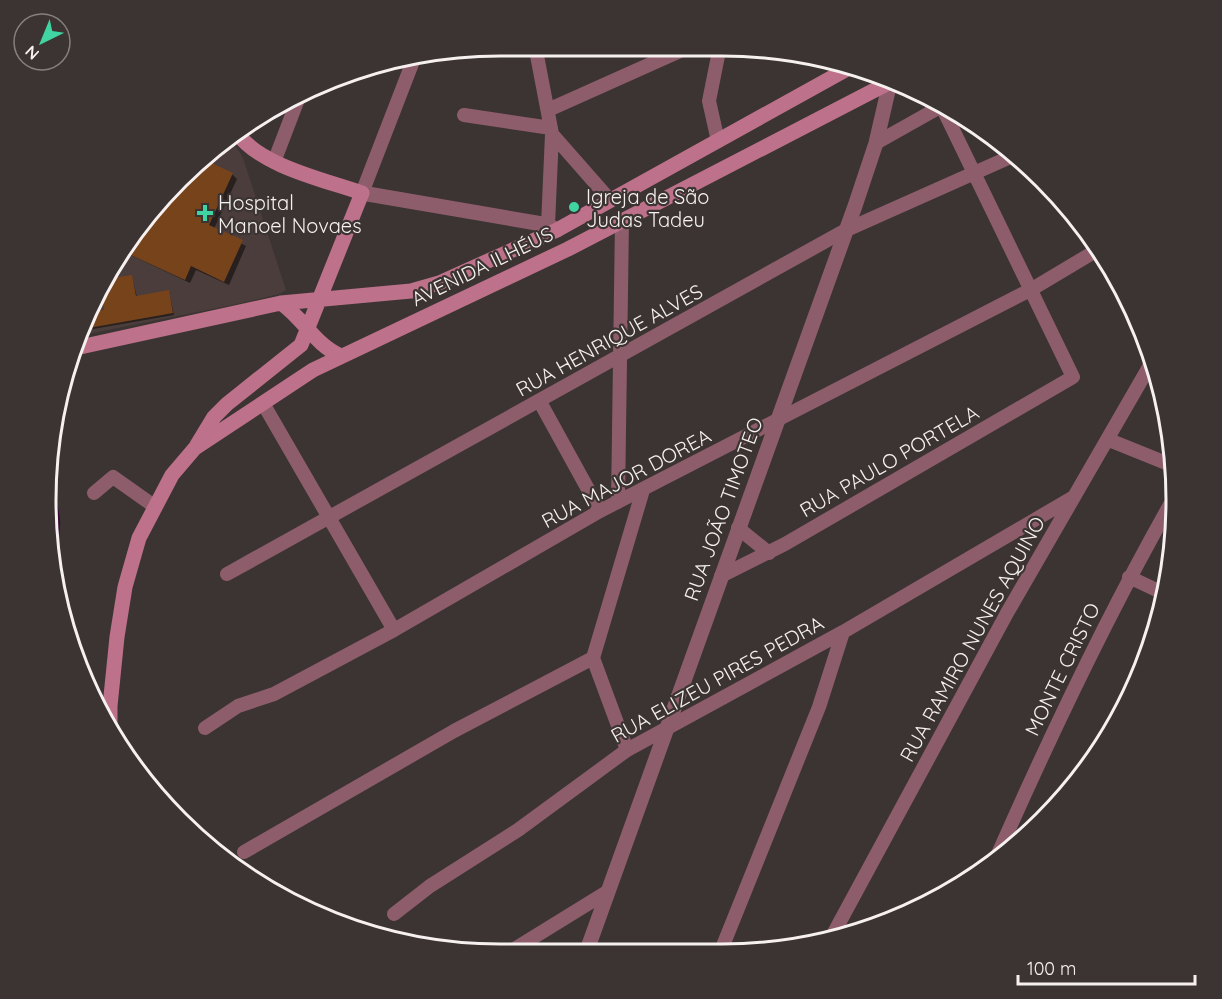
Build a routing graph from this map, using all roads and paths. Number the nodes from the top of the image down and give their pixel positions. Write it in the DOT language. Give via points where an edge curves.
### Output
graph roads {
  1 [pos="537,56"];
  2 [pos="669,56"];
  3 [pos="718,56"];
  4 [pos="412,64"];
  5 [pos="841,72"];
  6 [pos="882,85"];
  7 [pos="891,89"];
  8 [pos="296,105"];
  9 [pos="548,111"];
  10 [pos="937,111"];
  11 [pos="464,115"];
  12 [pos="946,115"];
  13 [pos="551,131"];
  14 [pos="241,138"];
  15 [pos="718,141"];
  16 [pos="876,143"];
  17 [pos="1007,159"];
  18 [pos="274,162"];
  19 [pos="975,175"];
  20 [pos="362,193"];
  21 [pos="610,200"];
  22 [pos="622,220"];
  23 [pos="552,227"];
  24 [pos="844,231"];
  25 [pos="1092,253"];
  26 [pos="1032,290"];
  27 [pos="318,299"];
  28 [pos="281,303"];
  29 [pos="307,328"];
  30 [pos="83,346"];
  31 [pos="341,356"];
  32 [pos="618,356"];
  33 [pos="1147,371"];
  34 [pos="540,402"];
  35 [pos="264,405"];
  36 [pos="778,422"];
  37 [pos="1109,440"];
  38 [pos="195,448"];
  39 [pos="1165,463"];
  40 [pos="643,490"];
  41 [pos="94,493"];
  42 [pos="1072,498"];
  43 [pos="618,502"];
  44 [pos="154,506"];
  45 [pos="600,511"];
  46 [pos="1166,512"];
  47 [pos="330,517"];
  48 [pos="738,528"];
  49 [pos="769,553"];
  50 [pos="227,574"];
  51 [pos="722,576"];
  52 [pos="1129,577"];
  53 [pos="1157,590"];
  54 [pos="394,630"];
  55 [pos="843,632"];
  56 [pos="593,658"];
  57 [pos="110,713"];
  58 [pos="206,728"];
  59 [pos="665,728"];
  60 [pos="627,750"];
  61 [pos="1002,844"];
  62 [pos="244,852"];
  63 [pos="607,892"];
  64 [pos="394,914"];
  65 [pos="837,928"];
  66 [pos="523,944"];
  67 [pos="589,944"];
  68 [pos="723,944"];
  1 -- 9 [label="street"];
  2 -- 9 [label="street"];
  3 -- 15 [label="street" via="709,101"];
  4 -- 20 [label="street"];
  5 -- 15 [label="main road, AVENIDA ILHÉUS"];
  6 -- 22 [label="main road, AVENIDA ILHÉUS"];
  7 -- 16 [label="street, RUA JOÃO TIMOTEO"];
  8 -- 18 [label="street"];
  9 -- 13 [label="street"];
  10 -- 16 [label="street"];
  11 -- 13 [label="street"];
  12 -- 19 [label="street"];
  13 -- 21 [label="street"];
  13 -- 23 [label="street"];
  14 -- 18 [label="main road" via="253,151"];
  15 -- 21 [label="main road, AVENIDA ILHÉUS"];
  16 -- 24 [label="street, RUA JOÃO TIMOTEO"];
  17 -- 19 [label="street, RUA HENRIQUE ALVES"];
  18 -- 20 [label="main road"];
  19 -- 24 [label="street, RUA HENRIQUE ALVES"];
  19 -- 26 [label="street"];
  20 -- 23 [label="street"];
  20 -- 27 [label="main road"];
  21 -- 23 [label="main road, AVENIDA ILHÉUS"];
  22 -- 31 [label="main road, AVENIDA ILHÉUS"];
  22 -- 32 [label="street"];
  23 -- 27 [label="main road, AVENIDA ILHÉUS" via="426,288"];
  24 -- 32 [label="street, RUA HENRIQUE ALVES"];
  24 -- 36 [label="street, RUA JOÃO TIMOTEO"];
  25 -- 26 [label="street, RUA MAJOR DOREA"];
  26 -- 36 [label="street, RUA MAJOR DOREA"];
  26 -- 49 [label="street, RUA PAULO PORTELA" via="1073,377"];
  27 -- 28 [label="main road"];
  27 -- 29 [label="main road, AVENIDA ILHÉUS"];
  28 -- 29 [label="main road"];
  28 -- 30 [label="main road"];
  29 -- 31 [label="main road" via="322,346"];
  29 -- 38 [label="main road, AVENIDA ILHÉUS" via="301,345 214,417"];
  31 -- 35 [label="main road, AVENIDA ILHÉUS" via="313,370"];
  32 -- 34 [label="street, RUA HENRIQUE ALVES"];
  32 -- 43 [label="street"];
  33 -- 37 [label="street, RUA RAMIRO NUNES AQUINO"];
  34 -- 45 [label="street"];
  34 -- 47 [label="street, RUA HENRIQUE ALVES"];
  35 -- 38 [label="main road, AVENIDA ILHÉUS"];
  35 -- 47 [label="street"];
  36 -- 40 [label="street, RUA MAJOR DOREA"];
  36 -- 48 [label="street, RUA JOÃO TIMOTEO"];
  37 -- 39 [label="street"];
  37 -- 42 [label="street, RUA RAMIRO NUNES AQUINO"];
  38 -- 44 [label="main road, AVENIDA ILHÉUS" via="172,474"];
  40 -- 43 [label="street, RUA MAJOR DOREA"];
  40 -- 56 [label="street"];
  41 -- 44 [label="street" via="113,477"];
  42 -- 55 [label="street, RUA ELIZEU PIRES PEDRA"];
  42 -- 65 [label="street, RUA RAMIRO NUNES AQUINO"];
  43 -- 45 [label="street, RUA MAJOR DOREA"];
  44 -- 57 [label="main road, AVENIDA ILHÉUS" via="139,538 125,587"];
  45 -- 54 [label="street, RUA MAJOR DOREA"];
  46 -- 52 [label="street, MONTE CRISTO"];
  47 -- 50 [label="street, RUA HENRIQUE ALVES"];
  47 -- 54 [label="street"];
  48 -- 49 [label="street"];
  48 -- 51 [label="street, RUA JOÃO TIMOTEO"];
  49 -- 51 [label="street, RUA PAULO PORTELA"];
  51 -- 59 [label="street, RUA JOÃO TIMOTEO"];
  52 -- 53 [label="street"];
  52 -- 61 [label="street, MONTE CRISTO" via="1046,745"];
  54 -- 58 [label="street, RUA MAJOR DOREA" via="274,694 238,706"];
  55 -- 59 [label="street, RUA ELIZEU PIRES PEDRA"];
  55 -- 68 [label="street" via="819,707"];
  56 -- 60 [label="street"];
  56 -- 62 [label="street" via="454,731"];
  59 -- 60 [label="street, RUA ELIZEU PIRES PEDRA"];
  59 -- 63 [label="street, RUA JOÃO TIMOTEO"];
  60 -- 64 [label="street, RUA ELIZEU PIRES PEDRA"];
  63 -- 66 [label="street"];
  63 -- 67 [label="street, RUA JOÃO TIMOTEO"];
}
